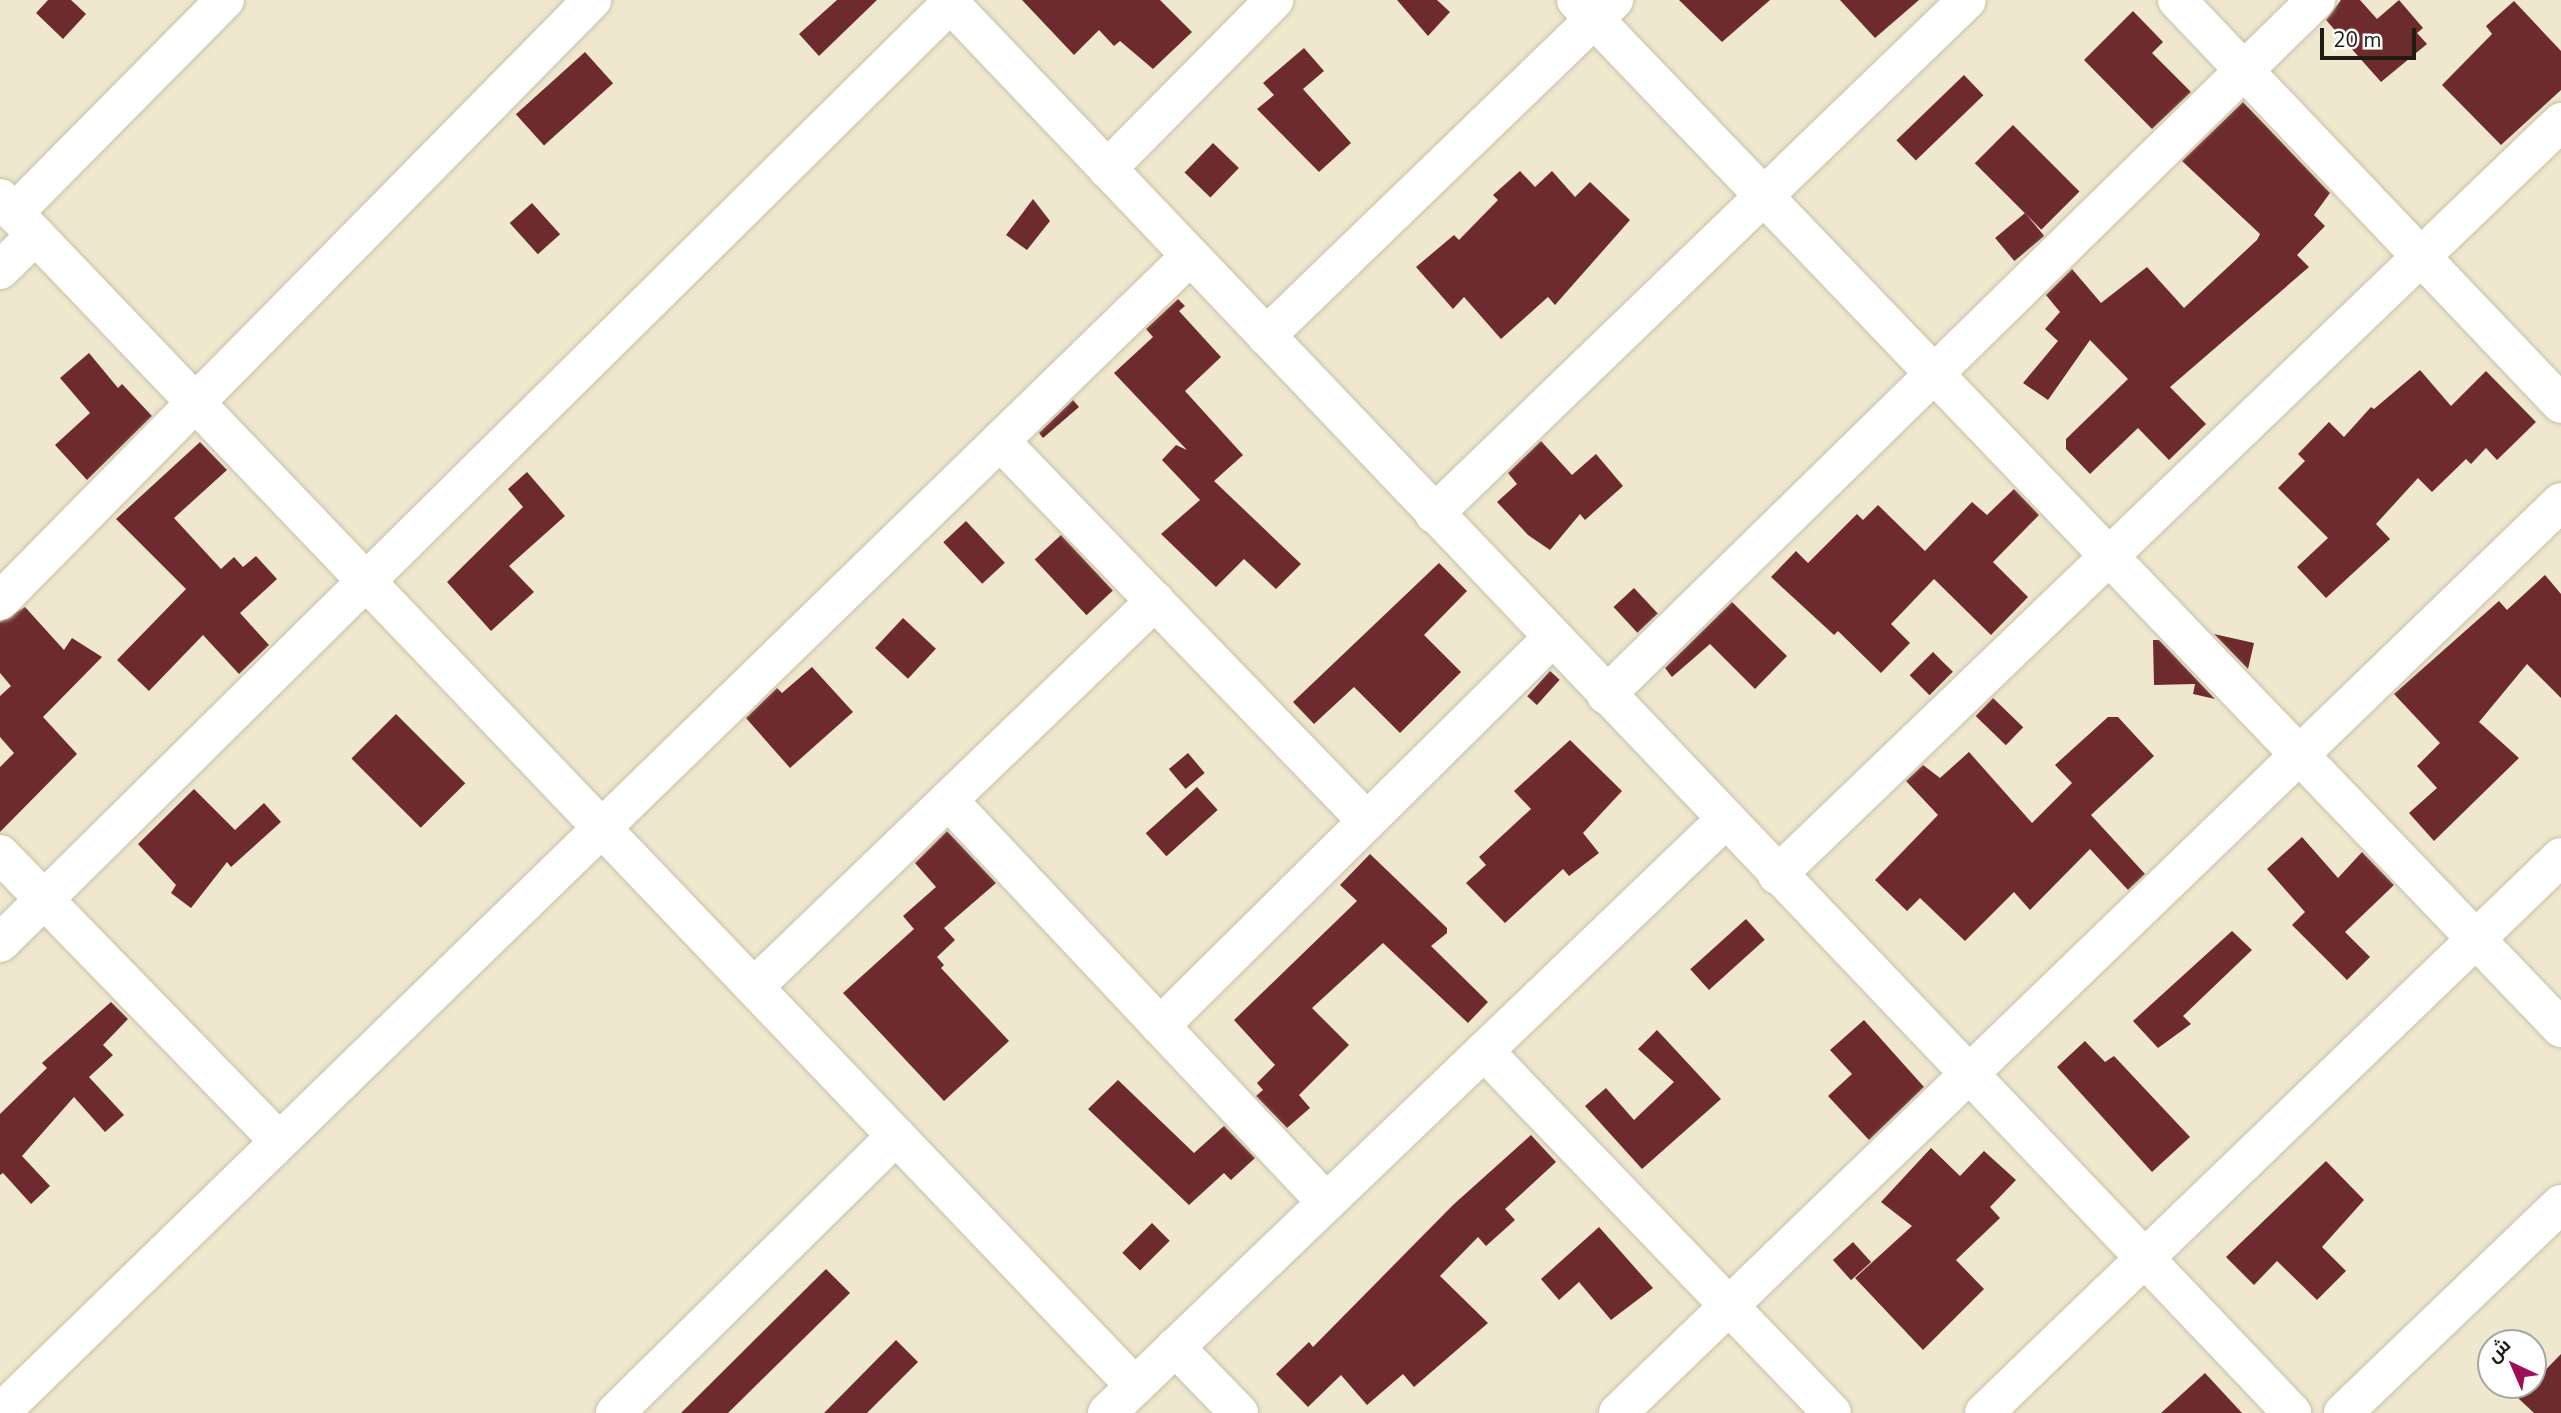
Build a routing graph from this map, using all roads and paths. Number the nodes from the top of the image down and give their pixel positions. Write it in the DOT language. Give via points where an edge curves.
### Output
graph roads {
  1 [pos="225,0"];
  2 [pos="592,0"];
  3 [pos="1275,0"];
  4 [pos="1967,0"];
  5 [pos="2177,0"];
  6 [pos="2316,0"];
  7 [pos="949,2"];
  8 [pos="1595,6"];
  9 [pos="2244,70"];
  10 [pos="2561,122"];
  11 [pos="1107,169"];
  12 [pos="1764,196"];
  13 [pos="17,215"];
  14 [pos="1190,256"];
  15 [pos="2421,257"];
  16 [pos="0,270"];
  17 [pos="1266,337"];
  18 [pos="1934,374"];
  19 [pos="195,402"];
  20 [pos="2561,404"];
  21 [pos="1000,441"];
  22 [pos="2561,502"];
  23 [pos="1434,514"];
  24 [pos="2109,556"];
  25 [pos="366,581"];
  26 [pos="0,601"];
  27 [pos="1155,601"];
  28 [pos="1552,638"];
  29 [pos="1605,695"];
  30 [pos="2299,754"];
  31 [pos="948,800"];
  32 [pos="1725,820"];
  33 [pos="1367,821"];
  34 [pos="604,830"];
  35 [pos="0,854"];
  36 [pos="2561,857"];
  37 [pos="1776,875"];
  38 [pos="44,900"];
  39 [pos="2476,939"];
  40 [pos="0,943"];
  41 [pos="754,987"];
  42 [pos="1160,1026"];
  43 [pos="2561,1028"];
  44 [pos="1484,1051"];
  45 [pos="1967,1073"];
  46 [pos="896,1136"];
  47 [pos="279,1141"];
  48 [pos="1326,1202"];
  49 [pos="2561,1204"];
  50 [pos="2144,1258"];
  51 [pos="1729,1305"];
  52 [pos="1175,1347"];
  53 [pos="1135,1386"];
  54 [pos="0,1413"];
  55 [pos="615,1413"];
  56 [pos="1107,1413"];
  57 [pos="1239,1413"];
  58 [pos="1618,1413"];
  59 [pos="1832,1413"];
  60 [pos="1984,1413"];
  61 [pos="2292,1413"];
  62 [pos="2343,1413"];
  1 -- 13 [label="street"];
  2 -- 19 [label="street"];
  3 -- 11 [label="street"];
  4 -- 12 [label="street"];
  5 -- 9 [label="street"];
  6 -- 9 [label="street"];
  7 -- 11 [label="street"];
  7 -- 25 [label="street"];
  8 -- 12 [label="street"];
  8 -- 17 [label="street"];
  9 -- 15 [label="street"];
  9 -- 18 [label="street"];
  10 -- 15 [label="street"];
  11 -- 14 [label="street"];
  12 -- 18 [label="street"];
  12 -- 23 [label="street"];
  13 -- 16 [label="street"];
  13 -- 19 [label="street"];
  14 -- 17 [label="street"];
  14 -- 21 [label="street"];
  15 -- 20 [label="street"];
  15 -- 24 [label="street"];
  17 -- 23 [label="street"];
  18 -- 24 [label="street"];
  18 -- 29 [label="street"];
  19 -- 25 [label="street"];
  19 -- 26 [label="street"];
  21 -- 27 [label="street"];
  21 -- 34 [label="street"];
  22 -- 30 [label="street"];
  23 -- 28 [label="street"];
  24 -- 30 [label="street"];
  24 -- 37 [label="street"];
  25 -- 34 [label="street"];
  25 -- 38 [label="street"];
  27 -- 31 [label="street"];
  27 -- 33 [label="street"];
  28 -- 29 [label="street"];
  28 -- 33 [label="street"];
  29 -- 32 [label="street"];
  30 -- 39 [label="street"];
  30 -- 45 [label="street"];
  31 -- 41 [label="street"];
  31 -- 42 [label="street"];
  32 -- 37 [label="street"];
  32 -- 44 [label="street"];
  33 -- 42 [label="street"];
  34 -- 41 [label="street"];
  34 -- 47 [label="street"];
  35 -- 38 [label="street"];
  36 -- 39 [label="street"];
  37 -- 45 [label="street"];
  38 -- 40 [label="street"];
  38 -- 47 [label="street"];
  39 -- 43 [label="street"];
  39 -- 50 [label="street"];
  41 -- 46 [label="street"];
  42 -- 48 [label="street"];
  44 -- 48 [label="street"];
  44 -- 51 [label="street"];
  45 -- 50 [label="street"];
  45 -- 51 [label="street"];
  46 -- 53 [label="street"];
  46 -- 55 [label="street"];
  47 -- 54 [label="street"];
  48 -- 52 [label="street"];
  49 -- 62 [label="street"];
  50 -- 60 [label="street"];
  50 -- 61 [label="street"];
  51 -- 58 [label="street"];
  51 -- 59 [label="street"];
  52 -- 53 [label="street"];
  52 -- 57 [label="street"];
  53 -- 56 [label="street"];
}
